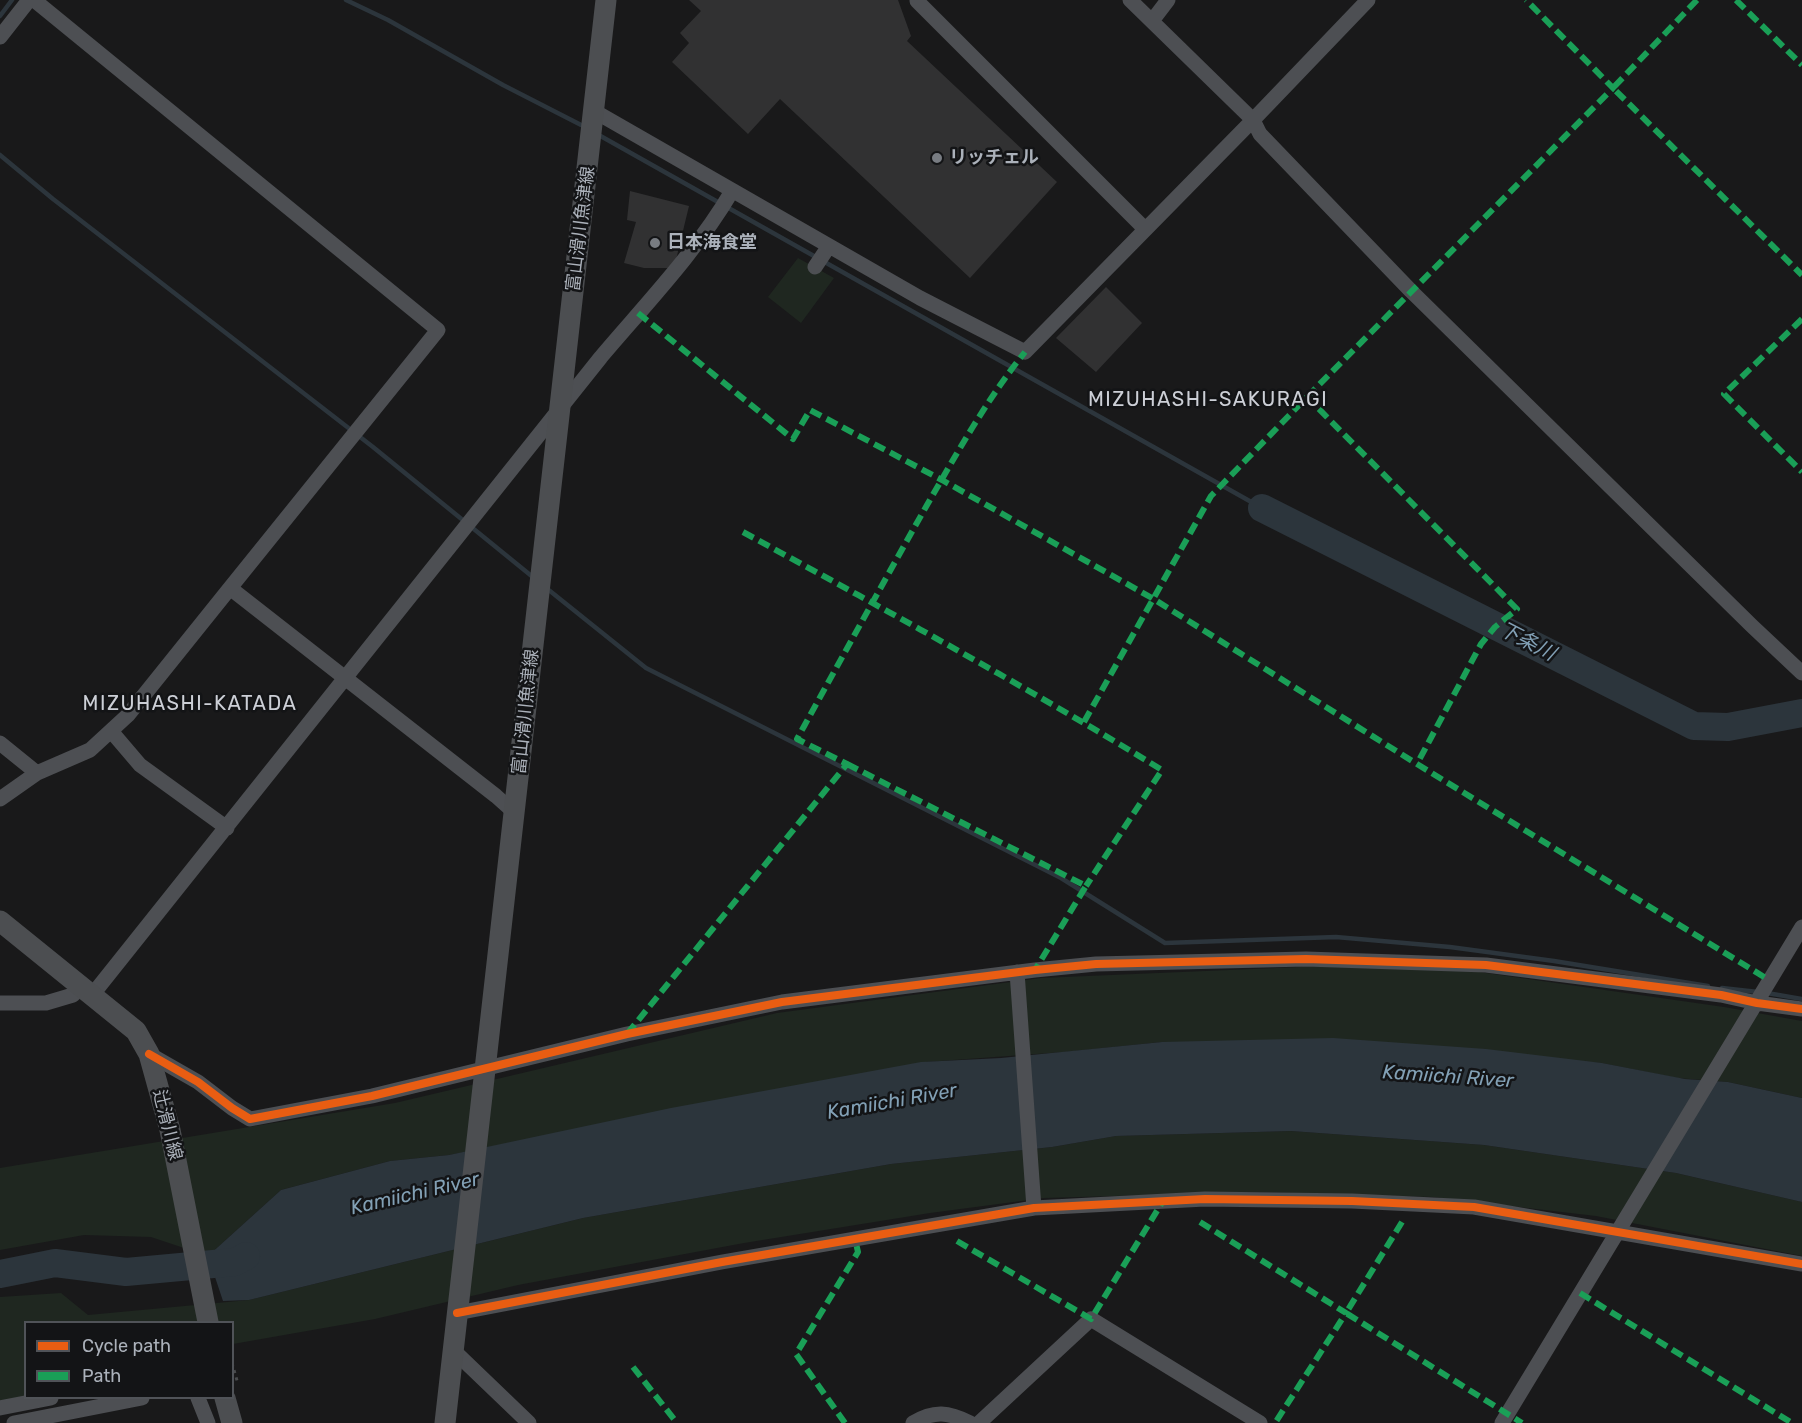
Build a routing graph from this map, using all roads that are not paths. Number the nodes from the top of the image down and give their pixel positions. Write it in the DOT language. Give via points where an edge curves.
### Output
graph roads {
  1 [pos="29,0"];
  2 [pos="34,0"];
  3 [pos="606,0"];
  4 [pos="918,0"];
  5 [pos="1130,0"];
  6 [pos="1168,0"];
  7 [pos="1368,0"];
  8 [pos="1152,21"];
  9 [pos="0,37"];
  10 [pos="594,116"];
  11 [pos="1253,120"];
  12 [pos="731,193"];
  13 [pos="1145,228"];
  14 [pos="829,246"];
  15 [pos="815,267"];
  16 [pos="560,408"];
  17 [pos="230,588"];
  18 [pos="1802,673"];
  19 [pos="346,679"];
  20 [pos="111,731"];
  21 [pos="0,743"];
  22 [pos="38,773"];
  23 [pos="0,800"];
  24 [pos="515,813"];
  25 [pos="227,828"];
  26 [pos="0,921"];
  27 [pos="1802,927"];
  28 [pos="1017,972"];
  29 [pos="87,990"];
  30 [pos="0,1003"];
  31 [pos="1757,1003"];
  32 [pos="1802,1009"];
  33 [pos="149,1054"];
  34 [pos="485,1068"];
  35 [pos="1034,1208"];
  36 [pos="1621,1226"];
  37 [pos="1802,1264"];
  38 [pos="458,1304"];
  39 [pos="208,1321"];
  40 [pos="453,1350"];
  41 [pos="46,1399"];
  42 [pos="137,1399"];
  43 [pos="198,1399"];
  44 [pos="225,1399"];
  45 [pos="0,1408"];
  46 [pos="14,1423"];
  47 [pos="208,1423"];
  48 [pos="232,1423"];
  49 [pos="445,1423"];
  50 [pos="529,1423"];
  51 [pos="913,1423"];
  52 [pos="970,1423"];
  53 [pos="979,1423"];
  54 [pos="1260,1423"];
  55 [pos="1502,1423"];
  1 -- 9 [label="street"];
  2 -- 17 [label="street" via="438,330"];
  3 -- 10 [label="main road, 富山滑川魚津線"];
  4 -- 13 [label="street"];
  5 -- 8 [label="street"];
  6 -- 8 [label="street"];
  7 -- 11 [label="street"];
  8 -- 11 [label="street"];
  10 -- 12 [label="street"];
  10 -- 16 [label="main road, 富山滑川魚津線"];
  11 -- 13 [label="street"];
  11 -- 18 [label="street" via="1260,134 1411,291"];
  12 -- 14 [label="street"];
  12 -- 16 [label="street"];
  13 -- 14 [label="street" via="1025,352"];
  14 -- 15 [label="street"];
  16 -- 19 [label="street"];
  16 -- 24 [label="main road, 富山滑川魚津線"];
  17 -- 19 [label="street"];
  17 -- 20 [label="street"];
  19 -- 24 [label="street"];
  19 -- 25 [label="street"];
  20 -- 22 [label="street" via="90,750"];
  20 -- 25 [label="street" via="140,765"];
  21 -- 22 [label="street"];
  22 -- 23 [label="street"];
  24 -- 34 [label="main road, 富山滑川魚津線"];
  25 -- 29 [label="street"];
  26 -- 29 [label="main road, 辻滑川線"];
  27 -- 31 [label="street"];
  28 -- 31 [label="street" via="1096,964 1271,959 1486,965"];
  28 -- 34 [label="street" via="782,1002"];
  28 -- 35 [label="street"];
  29 -- 30 [label="street" via="46,1003"];
  29 -- 33 [label="main road, 辻滑川線" via="136,1031"];
  31 -- 32 [label="street"];
  31 -- 36 [label="street"];
  33 -- 34 [label="street" via="250,1119 372,1096"];
  33 -- 39 [label="main road, 辻滑川線" via="170,1130"];
  34 -- 38 [label="main road, 富山滑川魚津線"];
  35 -- 36 [label="street" via="1205,1199 1352,1201 1474,1207"];
  35 -- 38 [label="street"];
  36 -- 37 [label="street"];
  36 -- 55 [label="street"];
  38 -- 40 [label="main road, 富山滑川魚津線"];
  40 -- 49 [label="main road, 富山滑川魚津線"];
  40 -- 50 [label="street"];
  41 -- 45 [label="street"];
  42 -- 46 [label="street"];
  43 -- 47 [label="street"];
  44 -- 48 [label="main road"];
  51 -- 52 [label="street" via="945,1413"];
  53 -- 54 [label="street" via="1091,1319"];
}
